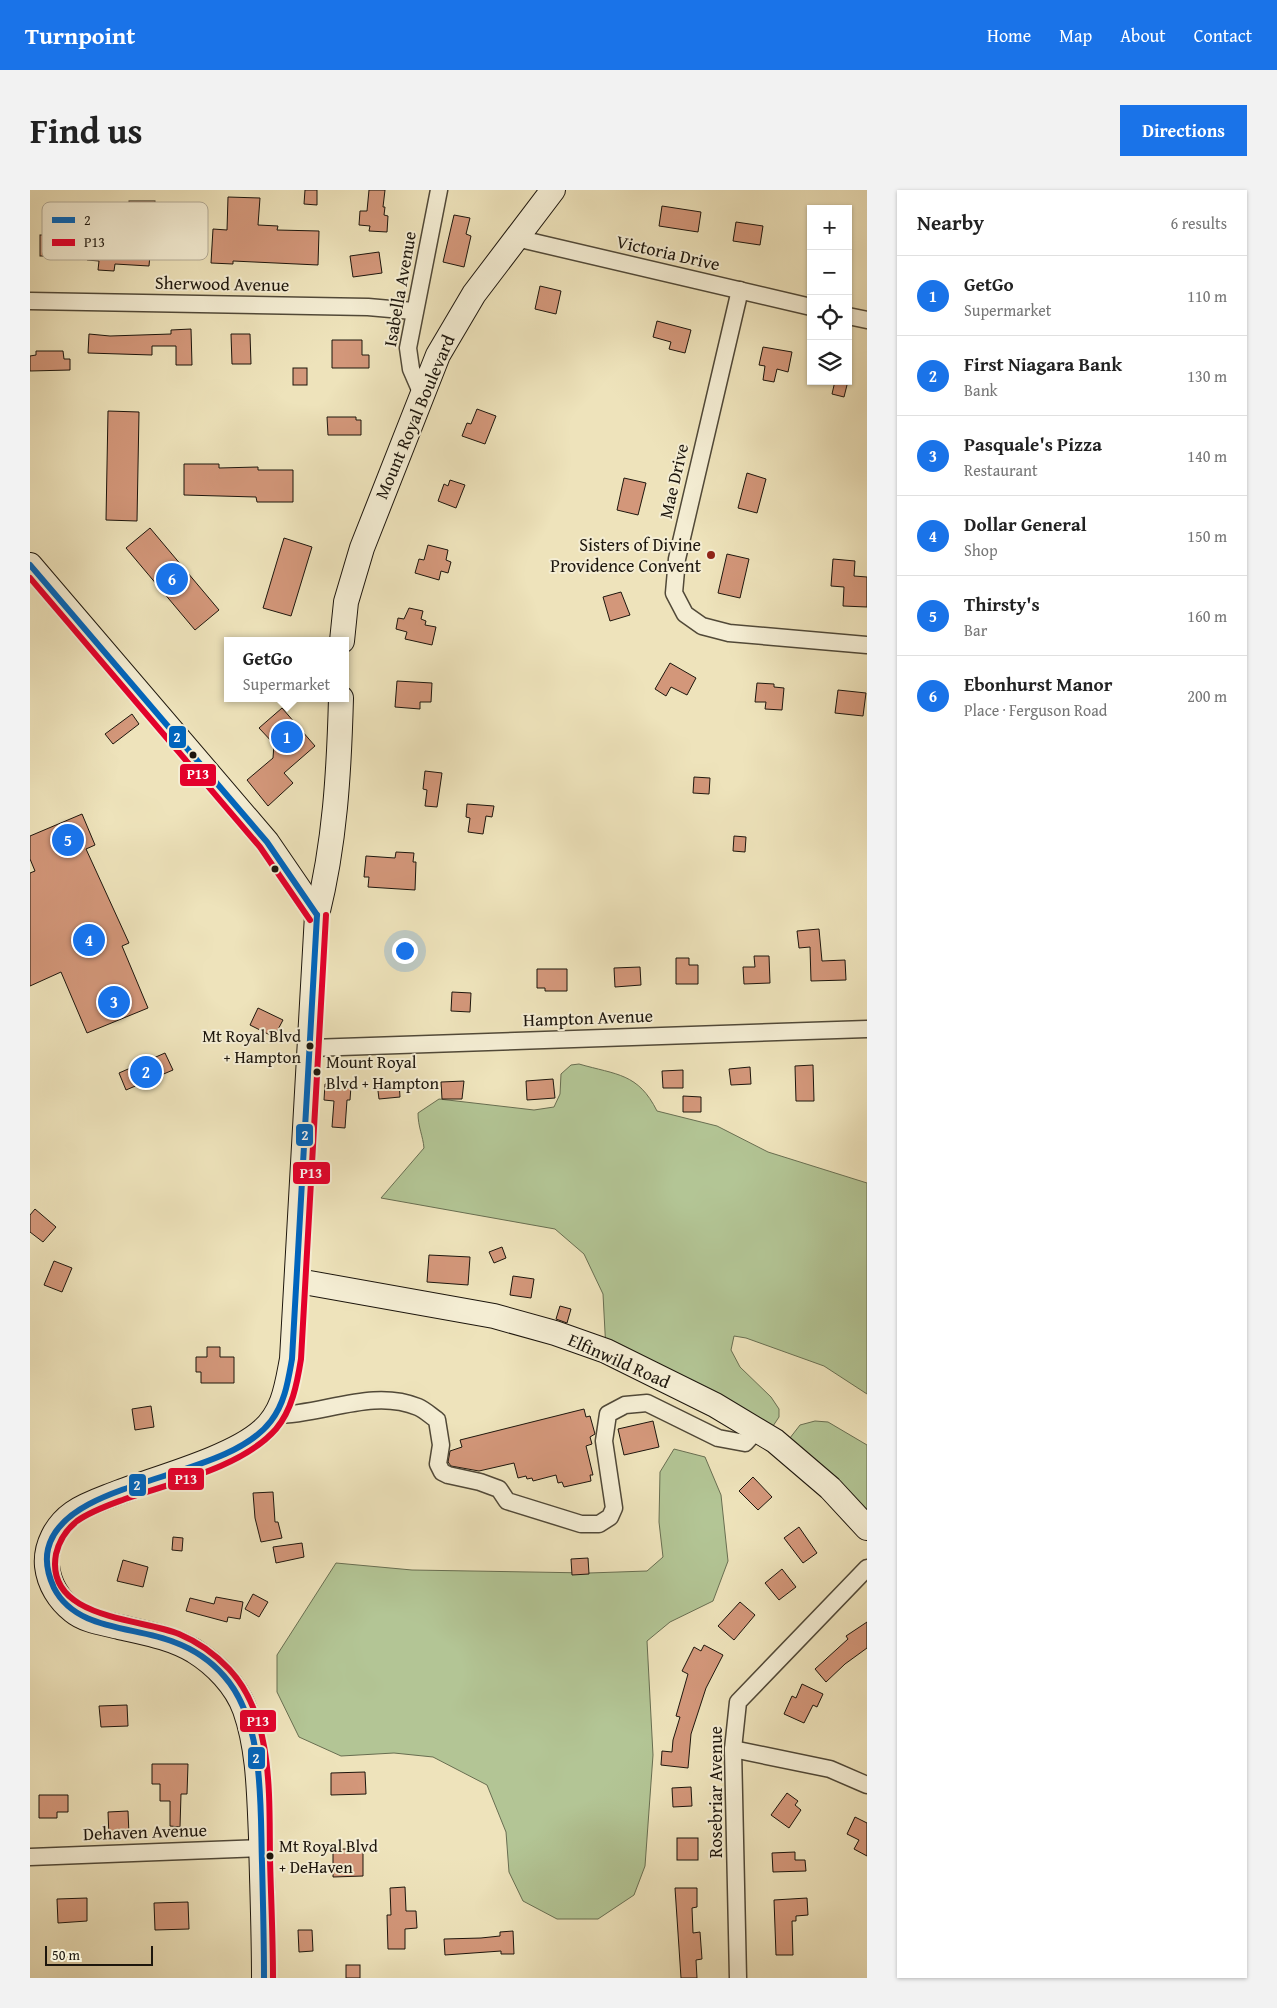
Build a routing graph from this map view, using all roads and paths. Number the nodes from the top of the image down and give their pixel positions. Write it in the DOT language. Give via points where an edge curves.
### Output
graph roads {
  1 [pos="438,190"];
  2 [pos="554,190"];
  3 [pos="516,238"];
  4 [pos="740,290"];
  5 [pos="30,301"];
  6 [pos="807,306"];
  7 [pos="413,312"];
  8 [pos="852,317"];
  9 [pos="867,320"];
  10 [pos="422,392"];
  11 [pos="30,565"];
  12 [pos="343,637"];
  13 [pos="867,645"];
  14 [pos="341,702"];
  15 [pos="317,916"];
  16 [pos="867,1029"];
  17 [pos="311,1048"];
  18 [pos="298,1282"];
  19 [pos="276,1415"];
  20 [pos="757,1430"];
  21 [pos="867,1528"];
  22 [pos="867,1568"];
  23 [pos="733,1749"];
  24 [pos="867,1785"];
  25 [pos="261,1848"];
  26 [pos="30,1858"];
  27 [pos="264,1978"];
  28 [pos="738,1978"];
  1 -- 7 [label="street, Isabella Avenue"];
  2 -- 3 [label="main road, Mount Royal Boulevard"];
  3 -- 4 [label="street, Victoria Drive"];
  3 -- 10 [label="main road, Mount Royal Boulevard" via="455,323"];
  4 -- 6 [label="street, Victoria Drive"];
  4 -- 13 [label="street, Mae Drive" via="677,559 674,594 685,614 713,630"];
  5 -- 7 [label="street, Sherwood Avenue" via="368,307"];
  7 -- 10 [label="street, Isabella Avenue" via="408,356"];
  8 -- 9 [label="street"];
  10 -- 12 [label="main road, Mount Royal Boulevard" via="351,581"];
  11 -- 15 [label="main road" via="267,842"];
  14 -- 15 [label="main road" via="337,798 326,880"];
  15 -- 17 [label="main road"];
  16 -- 17 [label="street, Hampton Avenue"];
  17 -- 18 [label="main road"];
  18 -- 19 [label="main road" via="292,1359 284,1398"];
  18 -- 20 [label="main road, Elfinwild Road" via="494,1316 555,1333 606,1351 715,1405"];
  19 -- 20 [label="street" via="296,1415 365,1401 418,1407 437,1420 441,1445 438,1464 442,1472 499,1489 507,1501 581,1524 599,1524 610,1517 614,1508 604,1441 608,1414 625,1405 647,1403 718,1438 745,1442"];
  19 -- 25 [label="main road" via="264,1430 224,1454 96,1501 73,1513 52,1537 47,1555 50,1580 56,1593 74,1612 180,1643 211,1662 236,1692 244,1709 256,1762"];
  20 -- 21 [label="main road, Elfinwild Road" via="775,1441 830,1488"];
  22 -- 23 [label="street, Rosebriar Avenue" via="738,1702"];
  23 -- 24 [label="street" via="830,1769"];
  23 -- 28 [label="street, Rosebriar Avenue"];
  25 -- 26 [label="street, Dehaven Avenue"];
  25 -- 27 [label="main road"];
}
